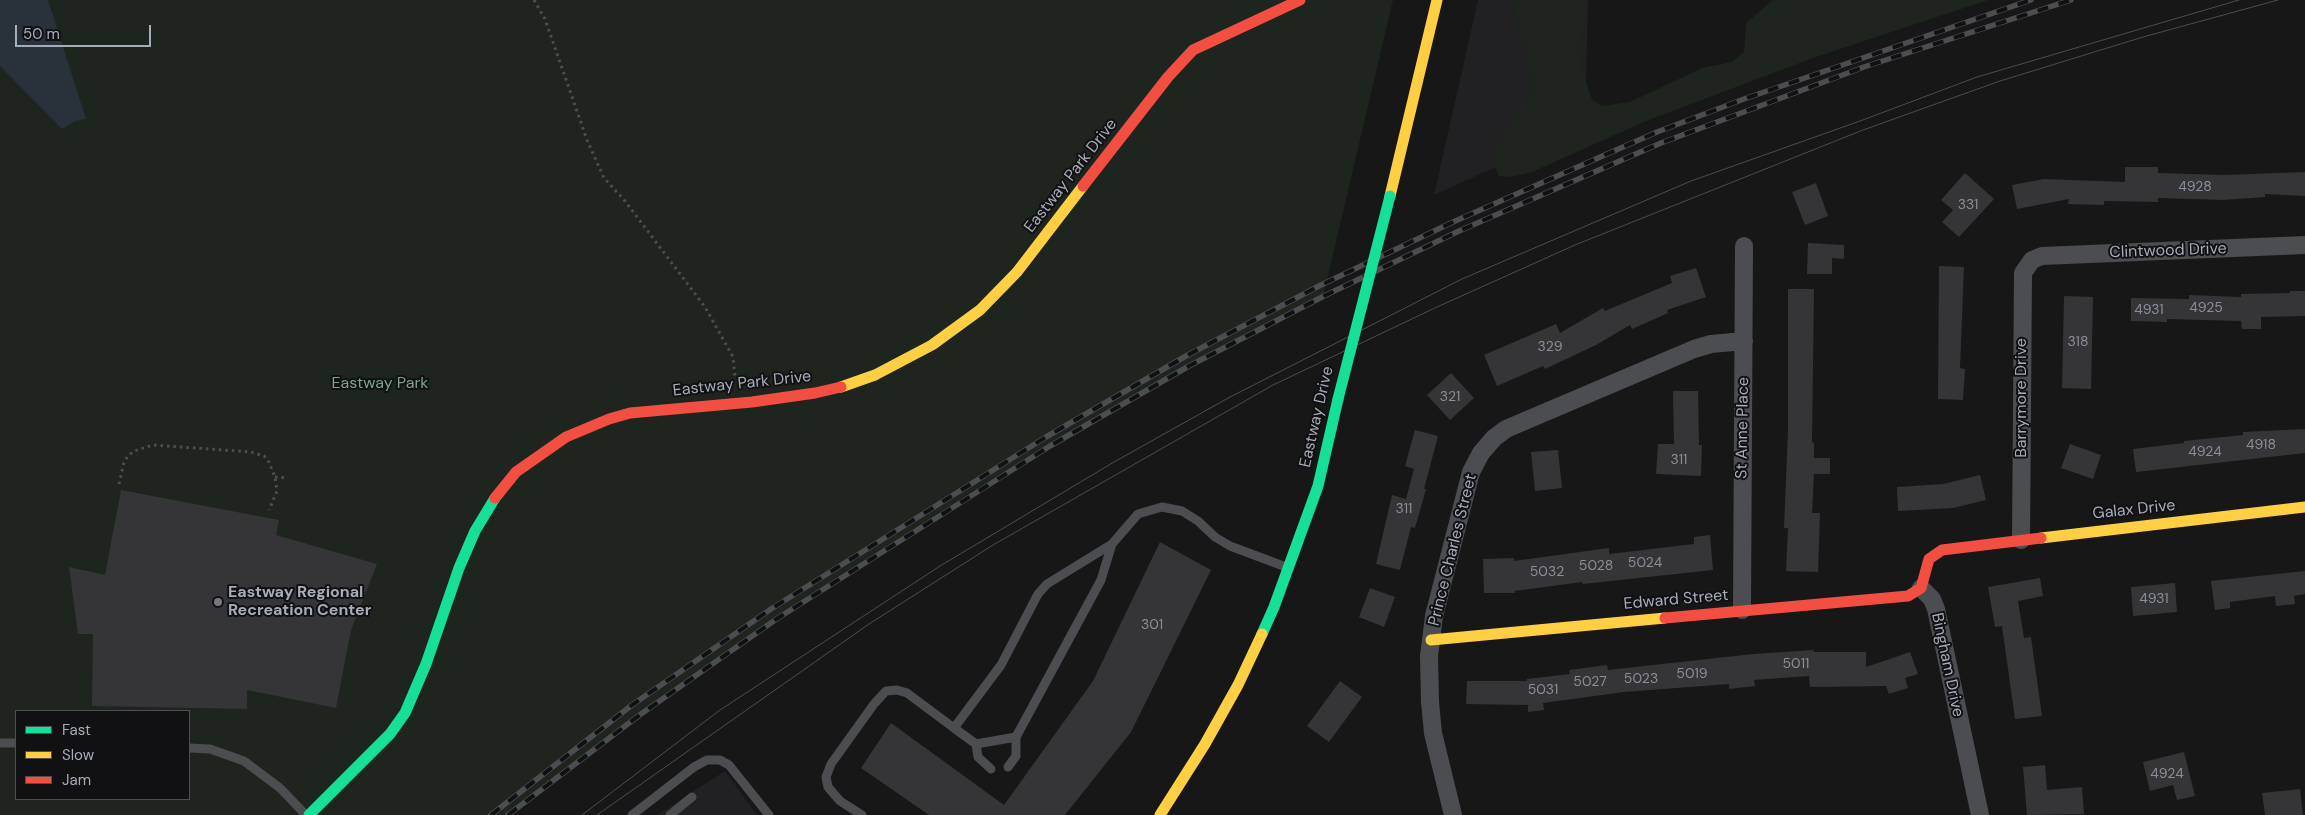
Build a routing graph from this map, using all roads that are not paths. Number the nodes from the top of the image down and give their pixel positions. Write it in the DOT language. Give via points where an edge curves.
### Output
graph roads {
  1 [pos="1300,0"];
  2 [pos="1437,0"];
  3 [pos="2305,245"];
  4 [pos="1744,246"];
  5 [pos="2032,260"];
  6 [pos="1744,341"];
  7 [pos="2305,507"];
  8 [pos="2021,540"];
  9 [pos="1112,544"];
  10 [pos="1289,568"];
  11 [pos="1921,588"];
  12 [pos="1742,610"];
  13 [pos="1431,640"];
  14 [pos="954,728"];
  15 [pos="1016,737"];
  16 [pos="0,742"];
  17 [pos="15,743"];
  18 [pos="976,744"];
  19 [pos="190,748"];
  20 [pos="1008,767"];
  21 [pos="991,770"];
  22 [pos="692,797"];
  23 [pos="308,815"];
  24 [pos="632,815"];
  25 [pos="670,815"];
  26 [pos="769,815"];
  27 [pos="862,815"];
  28 [pos="1160,815"];
  29 [pos="1453,815"];
  30 [pos="1980,815"];
  1 -- 23 [label="street, Eastway Park Drive" via="1193,50 1168,77 1017,272 980,310 932,345 875,374 815,393 630,413 609,419 566,437 516,472 491,503 475,530 405,714 390,734"];
  2 -- 10 [label="street, Eastway Drive, bridge" via="1318,486"];
  3 -- 5 [label="street, Clintwood Drive" via="2042,256"];
  4 -- 6 [label="street, St Anne Place"];
  5 -- 8 [label="street, Barrymore Drive" via="2023,273"];
  6 -- 12 [label="street, St Anne Place"];
  6 -- 13 [label="street, Prince Charles Street" via="1694,349 1506,429 1494,438 1471,472 1434,616"];
  7 -- 8 [label="street, Galax Drive"];
  8 -- 11 [label="street, Galax Drive" via="1942,550 1927,564"];
  9 -- 10 [label="lane" via="1138,514 1162,507 1182,511 1230,546"];
  9 -- 14 [label="lane" via="1047,584 1038,594 1001,665"];
  9 -- 15 [label="lane" via="1101,580"];
  10 -- 28 [label="street, Eastway Drive" via="1238,685"];
  11 -- 12 [label="street, Edward Street" via="1908,596"];
  11 -- 30 [label="street, Bingham Drive" via="1932,599 1936,609"];
  12 -- 13 [label="street, Edward Street"];
  13 -- 29 [label="street, Prince Charles Street" via="1432,725"];
  14 -- 18 [label="lane"];
  14 -- 27 [label="lane" via="907,693 886,691 831,764 826,777 828,787 840,801"];
  15 -- 18 [label="lane"];
  15 -- 20 [label="lane" via="1016,756"];
  16 -- 17 [label="lane"];
  18 -- 21 [label="lane" via="978,757"];
  19 -- 23 [label="lane" via="210,750 244,761 280,788"];
  22 -- 25 [label="lane"];
  24 -- 26 [label="lane" via="694,767 707,760 720,760 729,766"];
}
